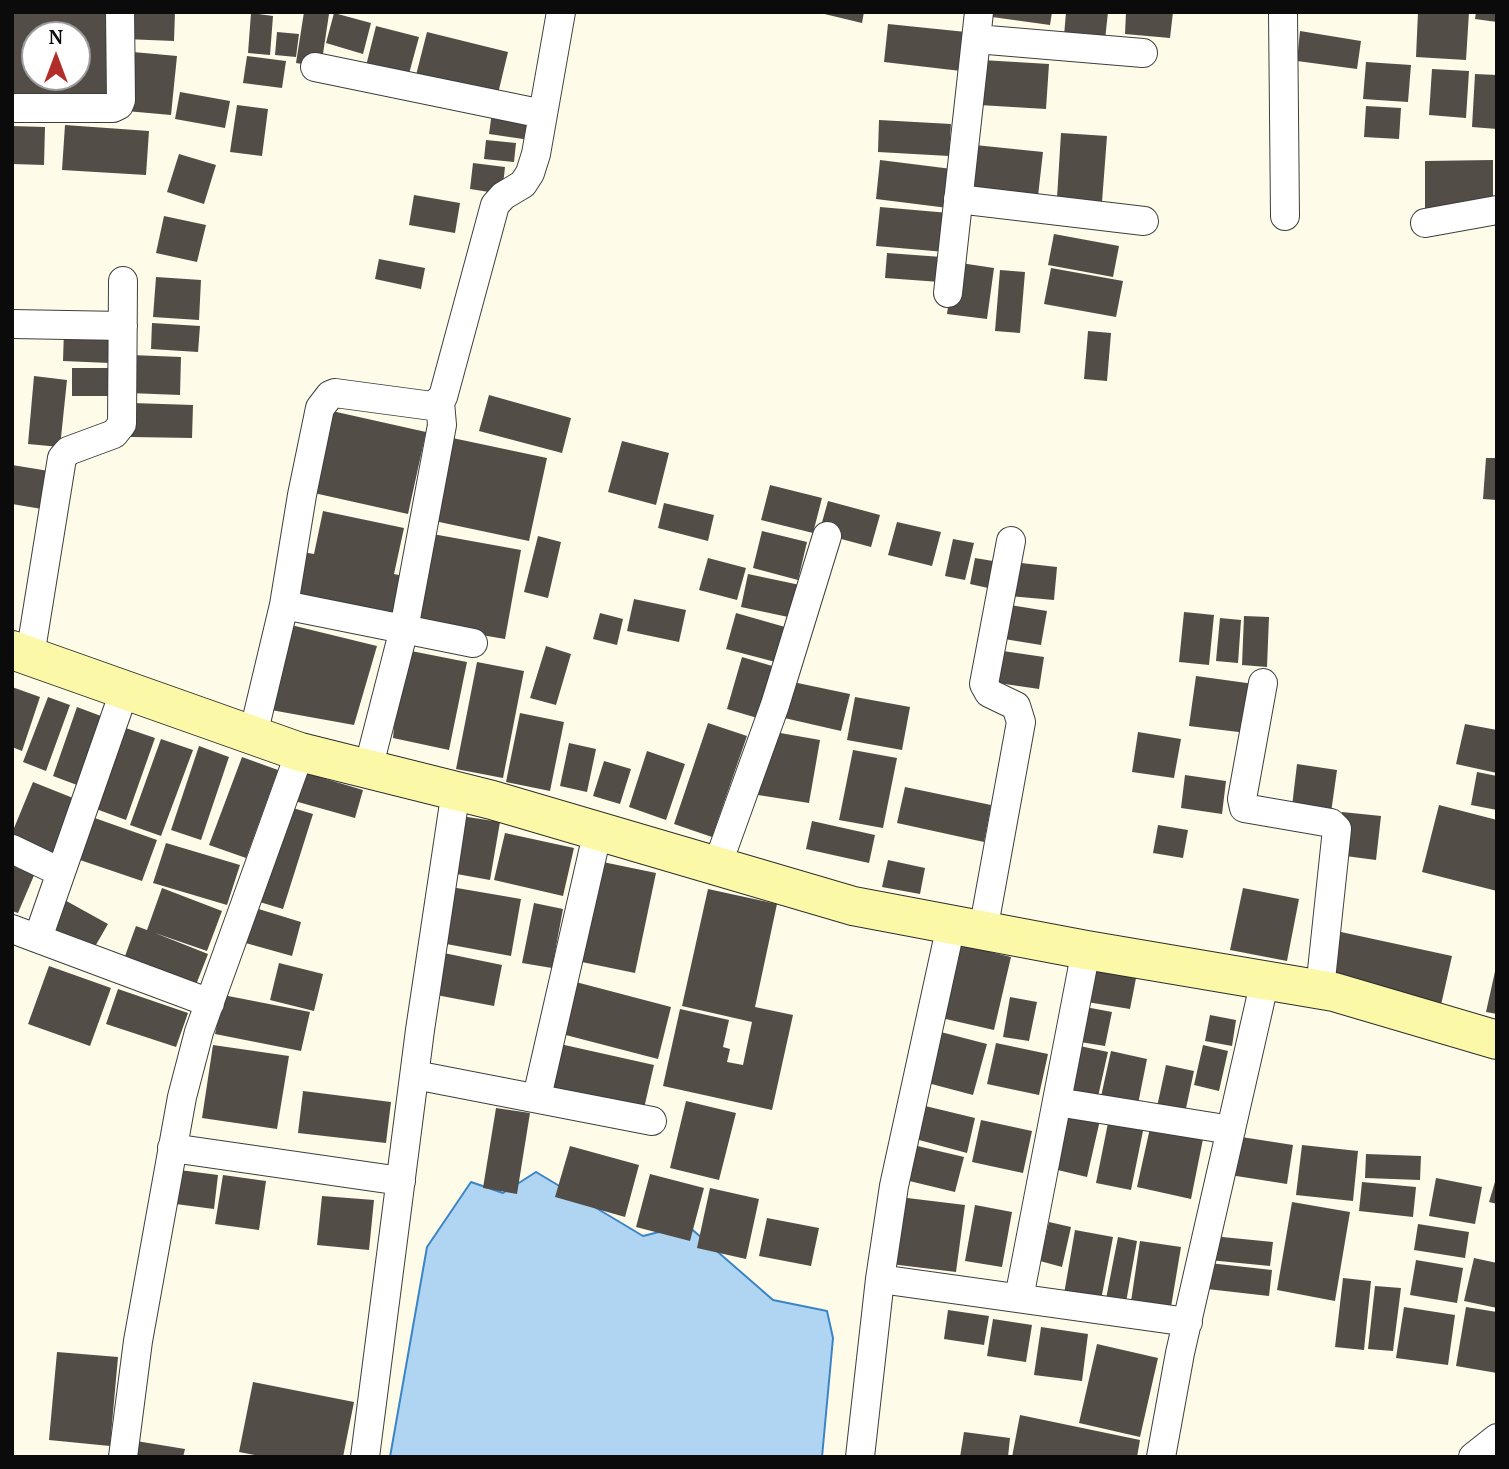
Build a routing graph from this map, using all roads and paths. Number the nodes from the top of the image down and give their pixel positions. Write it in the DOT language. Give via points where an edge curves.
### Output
graph roads {
  1 [pos="120,12"];
  2 [pos="561,12"];
  3 [pos="1283,12"];
  4 [pos="978,26"];
  5 [pos="1143,53"];
  6 [pos="314,66"];
  7 [pos="12,108"];
  8 [pos="543,114"];
  9 [pos="958,199"];
  10 [pos="1497,210"];
  11 [pos="1285,216"];
  12 [pos="1144,221"];
  13 [pos="1425,223"];
  14 [pos="123,281"];
  15 [pos="948,293"];
  16 [pos="12,324"];
  17 [pos="123,326"];
  18 [pos="440,402"];
  19 [pos="827,536"];
  20 [pos="1011,541"];
  21 [pos="284,605"];
  22 [pos="404,629"];
  23 [pos="473,643"];
  24 [pos="17,654"];
  25 [pos="1263,683"];
  26 [pos="125,689"];
  27 [pos="253,735"];
  28 [pos="300,752"];
  29 [pos="368,769"];
  30 [pos="456,790"];
  31 [pos="598,830"];
  32 [pos="12,849"];
  33 [pos="717,866"];
  34 [pos="60,872"];
  35 [pos="967,928"];
  36 [pos="25,933"];
  37 [pos="1086,950"];
  38 [pos="1265,980"];
  39 [pos="1321,989"];
  40 [pos="210,1003"];
  41 [pos="1497,1040"];
  42 [pos="415,1074"];
  43 [pos="537,1097"];
  44 [pos="1057,1102"];
  45 [pos="652,1121"];
  46 [pos="1231,1130"];
  47 [pos="172,1148"];
  48 [pos="401,1181"];
  49 [pos="880,1279"];
  50 [pos="1019,1298"];
  51 [pos="1188,1322"];
  52 [pos="1497,1438"];
  53 [pos="123,1457"];
  54 [pos="365,1457"];
  55 [pos="860,1457"];
  56 [pos="1161,1457"];
  57 [pos="1473,1457"];
  1 -- 7 [label="street" via="121,100 116,107"];
  2 -- 8 [label="street"];
  3 -- 11 [label="street"];
  4 -- 5 [label="street"];
  4 -- 9 [label="street"];
  6 -- 8 [label="street"];
  8 -- 18 [label="street" via="530,173 495,205"];
  9 -- 12 [label="street"];
  9 -- 15 [label="street"];
  10 -- 13 [label="street"];
  14 -- 17 [label="street"];
  16 -- 17 [label="street"];
  17 -- 24 [label="street" via="122,424 114,434 68,451 62,458"];
  18 -- 21 [label="street" via="432,406 335,393 324,402 302,495"];
  18 -- 22 [label="street" via="442,425"];
  19 -- 33 [label="street" via="775,705"];
  20 -- 35 [label="street" via="984,684 989,693 1016,706 1021,722"];
  21 -- 22 [label="street"];
  21 -- 27 [label="street"];
  22 -- 23 [label="street"];
  22 -- 29 [label="street"];
  24 -- 26 [label="main road"];
  25 -- 39 [label="street" via="1244,808 1331,823 1337,829"];
  26 -- 27 [label="main road"];
  26 -- 34 [label="street"];
  27 -- 28 [label="main road"];
  28 -- 29 [label="main road"];
  28 -- 40 [label="street"];
  29 -- 30 [label="main road"];
  30 -- 31 [label="main road"];
  30 -- 42 [label="street"];
  31 -- 33 [label="main road"];
  31 -- 43 [label="street"];
  32 -- 34 [label="street"];
  33 -- 35 [label="main road" via="853,906"];
  34 -- 36 [label="street"];
  35 -- 37 [label="main road"];
  35 -- 49 [label="street" via="894,1186"];
  36 -- 40 [label="street"];
  37 -- 38 [label="main road"];
  37 -- 44 [label="street"];
  38 -- 39 [label="main road"];
  38 -- 46 [label="street"];
  39 -- 41 [label="main road"];
  40 -- 47 [label="street" via="185,1084"];
  42 -- 43 [label="street"];
  42 -- 48 [label="street"];
  43 -- 45 [label="street"];
  44 -- 46 [label="street"];
  44 -- 50 [label="street"];
  46 -- 51 [label="street"];
  47 -- 48 [label="street"];
  47 -- 53 [label="street"];
  48 -- 54 [label="street"];
  49 -- 50 [label="street"];
  49 -- 55 [label="street"];
  50 -- 51 [label="street"];
  51 -- 56 [label="street"];
  52 -- 57 [label="street"];
}
